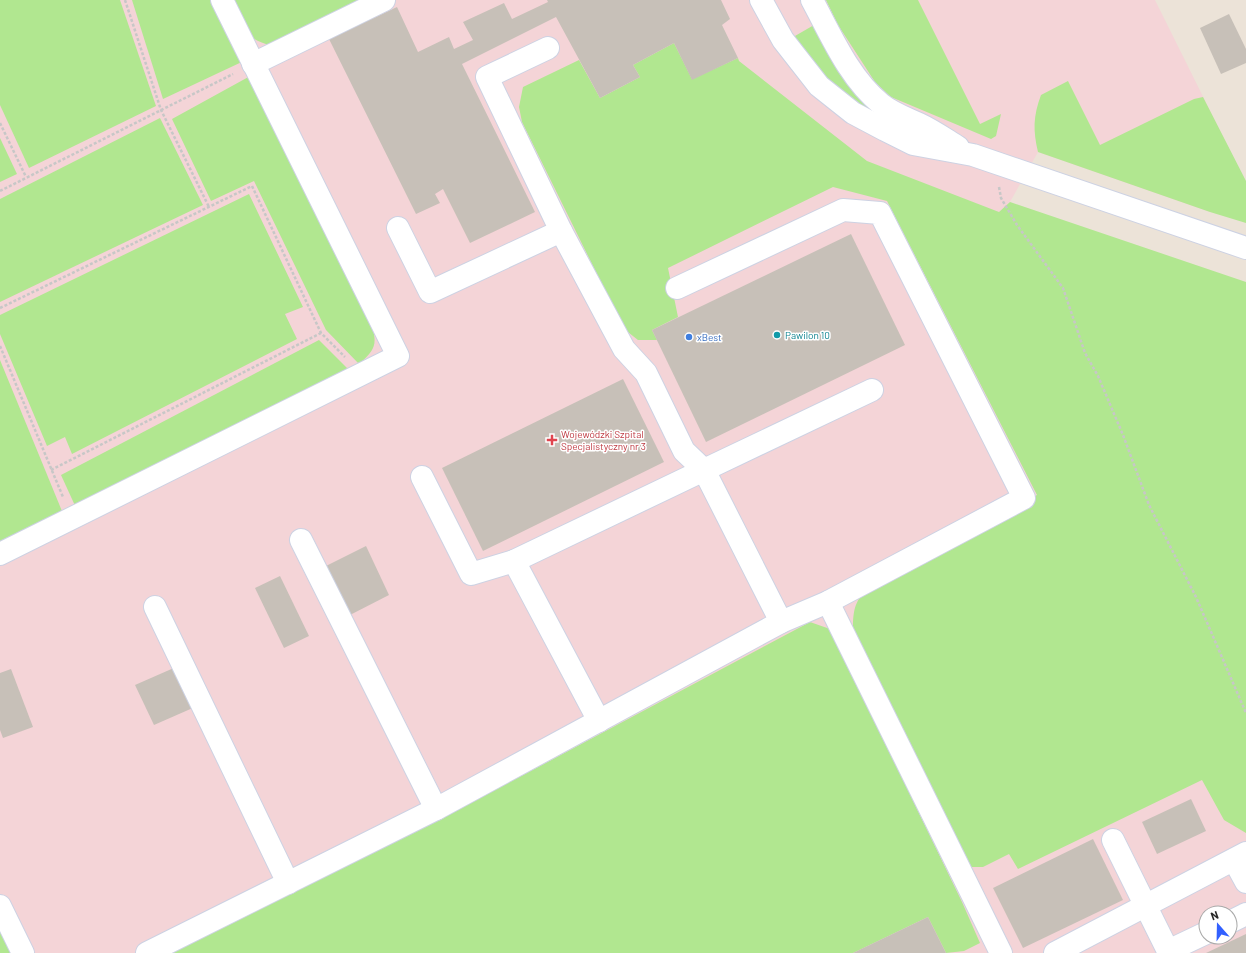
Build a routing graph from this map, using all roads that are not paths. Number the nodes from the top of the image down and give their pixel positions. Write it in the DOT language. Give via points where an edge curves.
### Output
graph roads {
  1 [pos="222,0"];
  2 [pos="384,0"];
  3 [pos="761,0"];
  4 [pos="812,0"];
  5 [pos="548,48"];
  6 [pos="254,64"];
  7 [pos="973,155"];
  8 [pos="398,228"];
  9 [pos="561,231"];
  10 [pos="1246,248"];
  11 [pos="677,288"];
  12 [pos="872,390"];
  13 [pos="704,470"];
  14 [pos="422,477"];
  15 [pos="301,540"];
  16 [pos="0,554"];
  17 [pos="514,561"];
  18 [pos="828,602"];
  19 [pos="155,607"];
  20 [pos="781,622"];
  21 [pos="599,721"];
  22 [pos="436,810"];
  23 [pos="1113,840"];
  24 [pos="1240,856"];
  25 [pos="1246,882"];
  26 [pos="288,883"];
  27 [pos="0,906"];
  28 [pos="1146,906"];
  29 [pos="1198,937"];
  30 [pos="1169,952"];
  31 [pos="23,953"];
  32 [pos="148,953"];
  33 [pos="1001,953"];
  34 [pos="1055,953"];
  1 -- 6 [label="lane"];
  2 -- 6 [label="lane"];
  3 -- 7 [label="lane" via="783,40 800,64 819,86 853,113 913,144"];
  4 -- 7 [label="lane" via="847,63 881,105"];
  5 -- 9 [label="lane" via="487,77"];
  6 -- 16 [label="lane" via="398,356"];
  7 -- 10 [label="lane"];
  8 -- 9 [label="lane" via="430,292"];
  9 -- 13 [label="lane" via="624,349 646,373 684,451"];
  11 -- 18 [label="lane" via="842,210 880,213 1024,498"];
  12 -- 13 [label="lane"];
  13 -- 17 [label="lane"];
  13 -- 20 [label="lane"];
  14 -- 17 [label="lane" via="471,574"];
  15 -- 22 [label="lane"];
  17 -- 21 [label="lane"];
  18 -- 20 [label="lane"];
  18 -- 33 [label="lane"];
  19 -- 26 [label="lane"];
  20 -- 21 [label="lane"];
  21 -- 22 [label="lane"];
  22 -- 26 [label="lane"];
  23 -- 28 [label="lane"];
  24 -- 25 [label="lane"];
  24 -- 28 [label="lane"];
  26 -- 32 [label="lane"];
  27 -- 31 [label="lane"];
  28 -- 30 [label="lane"];
  28 -- 34 [label="lane"];
  29 -- 30 [label="lane"];
}
